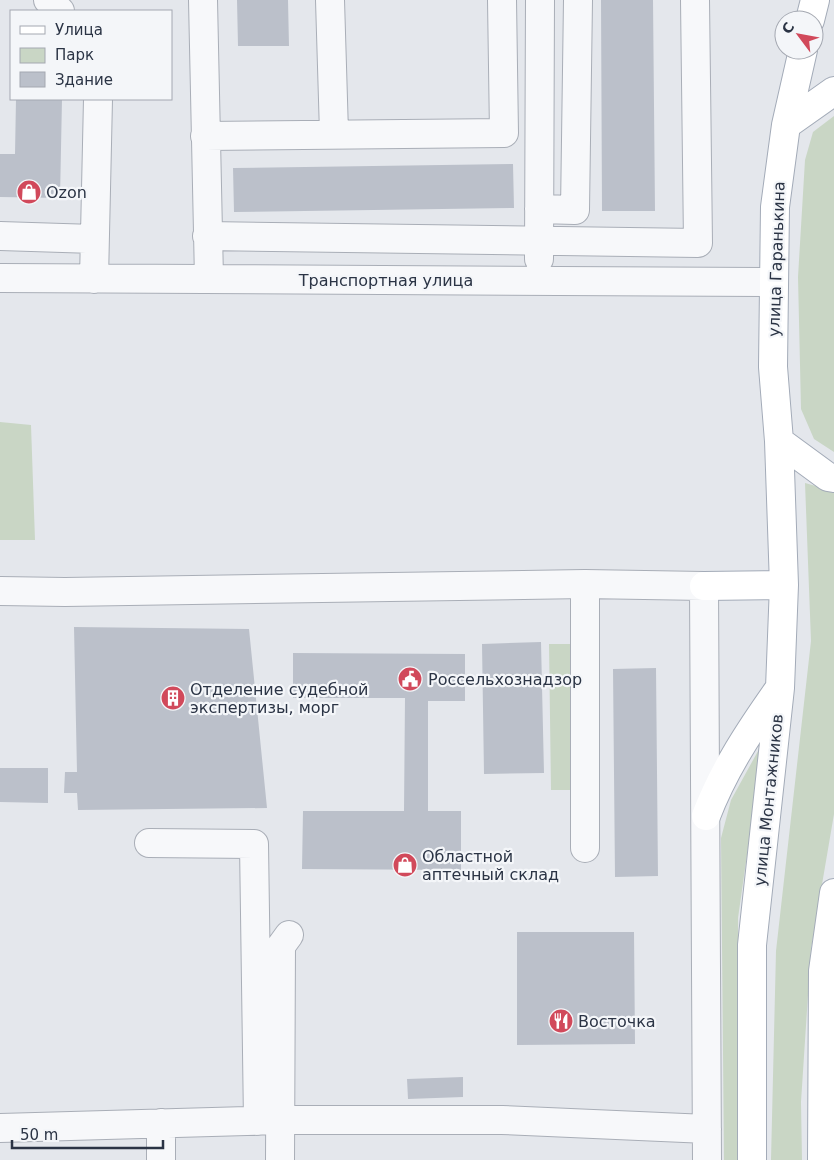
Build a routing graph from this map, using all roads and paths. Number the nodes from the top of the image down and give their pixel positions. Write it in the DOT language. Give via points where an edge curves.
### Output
graph roads {
  1 [pos="48,0"];
  2 [pos="203,0"];
  3 [pos="330,0"];
  4 [pos="578,0"];
  5 [pos="695,0"];
  6 [pos="59,10"];
  7 [pos="540,10"];
  8 [pos="502,11"];
  9 [pos="801,60"];
  10 [pos="504,81"];
  11 [pos="540,81"];
  12 [pos="834,91"];
  13 [pos="98,100"];
  14 [pos="786,124"];
  15 [pos="334,133"];
  16 [pos="504,133"];
  17 [pos="205,136"];
  18 [pos="540,139"];
  19 [pos="539,209"];
  20 [pos="0,236"];
  21 [pos="207,236"];
  22 [pos="94,238"];
  23 [pos="539,242"];
  24 [pos="0,278"];
  25 [pos="94,279"];
  26 [pos="209,279"];
  27 [pos="538,280"];
  28 [pos="773,282"];
  29 [pos="779,441"];
  30 [pos="834,478"];
  31 [pos="585,584"];
  32 [pos="784,585"];
  33 [pos="704,586"];
  34 [pos="0,591"];
  35 [pos="780,688"];
  36 [pos="706,816"];
  37 [pos="149,843"];
  38 [pos="585,848"];
  39 [pos="833,906"];
  40 [pos="289,935"];
  41 [pos="269,1121"];
  42 [pos="162,1123"];
  43 [pos="0,1128"];
  44 [pos="707,1129"];
  45 [pos="161,1160"];
  46 [pos="280,1160"];
  47 [pos="707,1160"];
  48 [pos="752,1160"];
  49 [pos="822,1160"];
  1 -- 6 [label="street"];
  2 -- 17 [label="street"];
  3 -- 15 [label="street"];
  4 -- 19 [label="street" via="575,210"];
  5 -- 23 [label="street" via="698,243"];
  7 -- 8 [label="street"];
  7 -- 11 [label="street"];
  8 -- 10 [label="street"];
  9 -- 14 [label="main road, улица Гаранькина"];
  10 -- 11 [label="street"];
  10 -- 16 [label="street"];
  11 -- 18 [label="street"];
  12 -- 14 [label="main road"];
  13 -- 22 [label="street"];
  14 -- 28 [label="main road, улица Гаранькина" via="775,207"];
  15 -- 16 [label="street"];
  15 -- 17 [label="street"];
  16 -- 18 [label="street"];
  17 -- 21 [label="street"];
  18 -- 19 [label="street"];
  19 -- 23 [label="street"];
  20 -- 22 [label="street"];
  21 -- 23 [label="street"];
  21 -- 26 [label="street"];
  22 -- 25 [label="street"];
  23 -- 27 [label="street"];
  24 -- 25 [label="street, Транспортная улица"];
  25 -- 26 [label="street, Транспортная улица"];
  26 -- 27 [label="street, Транспортная улица"];
  27 -- 28 [label="street, Транспортная улица"];
  28 -- 29 [label="main road, улица Гаранькина" via="773,367"];
  29 -- 30 [label="main road" via="828,477"];
  29 -- 32 [label="main road, улица Монтажников"];
  31 -- 33 [label="street"];
  31 -- 34 [label="street"];
  31 -- 38 [label="street"];
  32 -- 33 [label="main road"];
  32 -- 35 [label="main road, улица Монтажников"];
  33 -- 36 [label="street"];
  35 -- 36 [label="main road" via="744,739 718,786"];
  35 -- 48 [label="main road, улица Монтажников" via="752,945"];
  36 -- 44 [label="street"];
  37 -- 41 [label="street" via="254,844"];
  39 -- 49 [label="main road" via="823,971"];
  40 -- 41 [label="street" via="281,946"];
  41 -- 42 [label="street"];
  41 -- 44 [label="street" via="502,1120"];
  41 -- 46 [label="street"];
  42 -- 43 [label="street"];
  42 -- 45 [label="street"];
  44 -- 47 [label="street"];
}
